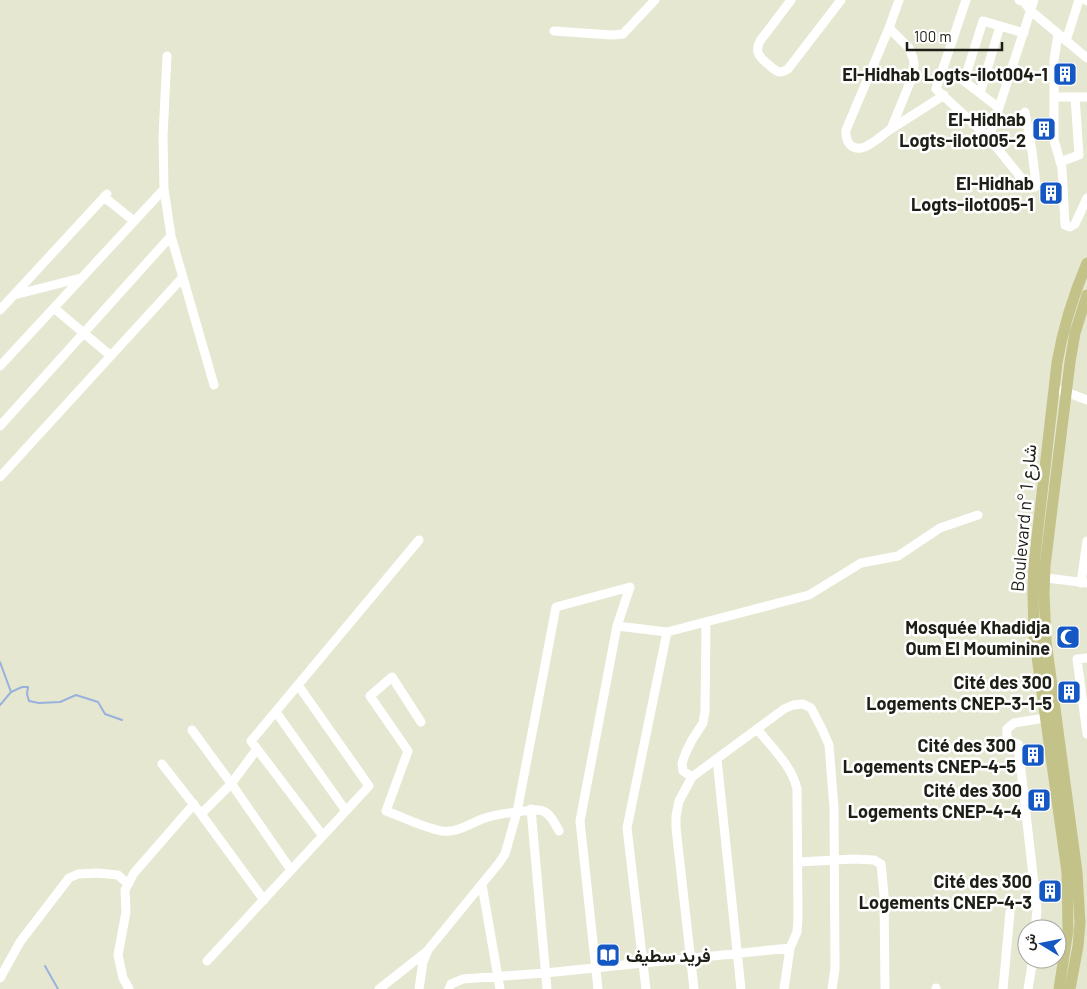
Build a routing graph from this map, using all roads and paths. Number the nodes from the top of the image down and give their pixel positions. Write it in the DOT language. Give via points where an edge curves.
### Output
graph roads {
  1 [pos="655,0"];
  2 [pos="791,0"];
  3 [pos="840,0"];
  4 [pos="899,0"];
  5 [pos="966,0"];
  6 [pos="1034,0"];
  7 [pos="1079,0"];
  8 [pos="1022,1"];
  9 [pos="1031,11"];
  10 [pos="1000,26"];
  11 [pos="889,28"];
  12 [pos="554,31"];
  13 [pos="1024,33"];
  14 [pos="1058,34"];
  15 [pos="1066,41"];
  16 [pos="167,56"];
  17 [pos="1087,58"];
  18 [pos="980,93"];
  19 [pos="944,95"];
  20 [pos="1087,96"];
  21 [pos="1054,97"];
  22 [pos="1075,97"];
  23 [pos="1000,108"];
  24 [pos="1025,112"];
  25 [pos="891,129"];
  26 [pos="989,138"];
  27 [pos="1060,162"];
  28 [pos="164,189"];
  29 [pos="1087,198"];
  30 [pos="134,221"];
  31 [pos="171,236"];
  32 [pos="1087,263"];
  33 [pos="183,277"];
  34 [pos="82,278"];
  35 [pos="1087,295"];
  36 [pos="14,296"];
  37 [pos="54,308"];
  38 [pos="0,310"];
  39 [pos="84,332"];
  40 [pos="111,356"];
  41 [pos="0,366"];
  42 [pos="214,385"];
  43 [pos="1053,389"];
  44 [pos="1066,392"];
  45 [pos="1087,400"];
  46 [pos="0,426"];
  47 [pos="0,478"];
  48 [pos="978,515"];
  49 [pos="418,540"];
  50 [pos="1087,541"];
  51 [pos="1039,577"];
  52 [pos="1084,583"];
  53 [pos="706,622"];
  54 [pos="618,626"];
  55 [pos="667,632"];
  56 [pos="1087,658"];
  57 [pos="298,685"];
  58 [pos="276,712"];
  59 [pos="1045,718"];
  60 [pos="421,722"];
  61 [pos="192,730"];
  62 [pos="758,730"];
  63 [pos="1087,734"];
  64 [pos="257,749"];
  65 [pos="716,759"];
  66 [pos="162,764"];
  67 [pos="692,778"];
  68 [pos="231,784"];
  69 [pos="194,804"];
  70 [pos="531,810"];
  71 [pos="346,811"];
  72 [pos="517,812"];
  73 [pos="201,814"];
  74 [pos="559,831"];
  75 [pos="323,836"];
  76 [pos="834,860"];
  77 [pos="798,862"];
  78 [pos="291,870"];
  79 [pos="128,884"];
  80 [pos="482,885"];
  81 [pos="264,900"];
  82 [pos="1083,906"];
  83 [pos="1010,912"];
  84 [pos="1036,919"];
  85 [pos="790,948"];
  86 [pos="428,950"];
  87 [pos="737,954"];
  88 [pos="691,959"];
  89 [pos="207,961"];
  90 [pos="643,962"];
  91 [pos="596,968"];
  92 [pos="1031,969"];
  93 [pos="545,973"];
  94 [pos="498,977"];
  95 [pos="0,978"];
  96 [pos="129,989"];
  97 [pos="379,989"];
  98 [pos="419,989"];
  99 [pos="448,989"];
  100 [pos="500,989"];
  101 [pos="546,989"];
  102 [pos="598,989"];
  103 [pos="646,989"];
  104 [pos="694,989"];
  105 [pos="741,989"];
  106 [pos="784,989"];
  107 [pos="832,989"];
  108 [pos="885,989"];
  109 [pos="1003,989"];
  110 [pos="1028,989"];
  111 [pos="1059,989"];
  112 [pos="1070,989"];
  1 -- 12 [label="street" via="623,34"];
  2 -- 3 [label="street" via="757,47 761,59 778,71 788,69"];
  4 -- 11 [label="street"];
  5 -- 19 [label="street" via="936,89"];
  6 -- 9 [label="street"];
  7 -- 15 [label="street"];
  8 -- 9 [label="street"];
  9 -- 13 [label="street"];
  9 -- 14 [label="street"];
  10 -- 13 [label="street"];
  10 -- 18 [label="street"];
  10 -- 18 [label="street" via="983,21 964,81"];
  11 -- 25 [label="street" via="909,48 914,64 913,75"];
  11 -- 25 [label="street" via="846,130 846,138 852,146 863,148"];
  13 -- 23 [label="street"];
  14 -- 15 [label="street"];
  14 -- 21 [label="street"];
  15 -- 17 [label="street"];
  16 -- 28 [label="street"];
  18 -- 23 [label="street"];
  19 -- 25 [label="street"];
  19 -- 26 [label="street"];
  20 -- 22 [label="street"];
  21 -- 22 [label="street"];
  21 -- 27 [label="street" via="1054,140"];
  22 -- 27 [label="street" via="1079,155"];
  23 -- 26 [label="street"];
  24 -- 26 [label="street" via="1034,187 1027,185"];
  27 -- 29 [label="street" via="1065,225 1075,224"];
  28 -- 30 [label="street"];
  28 -- 31 [label="street"];
  30 -- 34 [label="street"];
  30 -- 36 [label="street" via="105,196"];
  31 -- 33 [label="street"];
  31 -- 39 [label="street"];
  32 -- 43 [label="main road, Boulevard n° شارع 1" via="1062,334"];
  33 -- 40 [label="street"];
  33 -- 42 [label="street"];
  34 -- 36 [label="street"];
  34 -- 37 [label="street"];
  35 -- 44 [label="main road, Boulevard n° شارع 1" via="1075,334"];
  36 -- 38 [label="street"];
  37 -- 39 [label="street"];
  37 -- 41 [label="street"];
  39 -- 40 [label="street"];
  39 -- 46 [label="street"];
  40 -- 47 [label="street"];
  43 -- 44 [label="street"];
  43 -- 51 [label="main road, Boulevard n° شارع 1" via="1037,537"];
  44 -- 45 [label="street"];
  44 -- 51 [label="main road, Boulevard n° شارع 1" via="1045,566"];
  48 -- 53 [label="street" via="940,528 898,556 861,563 809,595"];
  49 -- 57 [label="street"];
  50 -- 52 [label="street"];
  51 -- 52 [label="street"];
  51 -- 59 [label="main road, Boulevard n° شارع 1" via="1034,635"];
  51 -- 82 [label="main road, Boulevard n° شارع 1" via="1044,593 1046,641"];
  53 -- 55 [label="street"];
  53 -- 67 [label="street" via="704,723 682,763 683,771"];
  54 -- 55 [label="street"];
  54 -- 72 [label="street" via="630,587 556,607"];
  54 -- 91 [label="street" via="580,820"];
  55 -- 90 [label="street" via="627,828"];
  56 -- 63 [label="street" via="1077,659"];
  57 -- 58 [label="street"];
  57 -- 71 [label="street" via="369,786"];
  58 -- 64 [label="street" via="251,741"];
  58 -- 71 [label="street"];
  59 -- 84 [label="street" via="1014,723 1006,734 1009,741 1018,744"];
  59 -- 111 [label="main road, Boulevard n° شارع 1" via="1068,897 1068,930"];
  60 -- 72 [label="street" via="392,677 370,696 408,751 386,811 443,831 503,813"];
  61 -- 68 [label="street"];
  62 -- 65 [label="street"];
  62 -- 76 [label="street" via="793,704 811,708 830,746"];
  62 -- 77 [label="street" via="796,780"];
  64 -- 68 [label="street"];
  64 -- 75 [label="street"];
  65 -- 67 [label="street"];
  65 -- 87 [label="street"];
  66 -- 69 [label="street"];
  67 -- 88 [label="street" via="679,801 676,816"];
  68 -- 73 [label="street"];
  68 -- 78 [label="street"];
  69 -- 73 [label="street"];
  69 -- 79 [label="street"];
  70 -- 72 [label="street"];
  70 -- 74 [label="street" via="546,812"];
  70 -- 93 [label="street"];
  71 -- 75 [label="street"];
  72 -- 80 [label="street" via="505,854"];
  73 -- 81 [label="street"];
  75 -- 78 [label="street"];
  76 -- 77 [label="street"];
  76 -- 107 [label="street" via="835,969"];
  76 -- 108 [label="street" via="874,860 881,864"];
  77 -- 85 [label="street" via="798,919"];
  78 -- 81 [label="street"];
  79 -- 95 [label="street" via="118,875 78,874 69,878 20,942"];
  79 -- 96 [label="street" via="118,954"];
  80 -- 86 [label="street"];
  80 -- 94 [label="street"];
  81 -- 89 [label="street"];
  82 -- 112 [label="main road, Boulevard n° شارع 1"];
  83 -- 109 [label="street"];
  85 -- 87 [label="street"];
  85 -- 106 [label="street"];
  86 -- 97 [label="street"];
  86 -- 98 [label="street"];
  87 -- 88 [label="street"];
  87 -- 105 [label="street"];
  88 -- 90 [label="street"];
  88 -- 104 [label="street"];
  90 -- 91 [label="street"];
  90 -- 103 [label="street"];
  91 -- 93 [label="street"];
  91 -- 102 [label="street"];
  92 -- 110 [label="street"];
  93 -- 94 [label="street"];
  93 -- 101 [label="street"];
  94 -- 99 [label="street" via="463,979"];
  94 -- 100 [label="street"];
}
